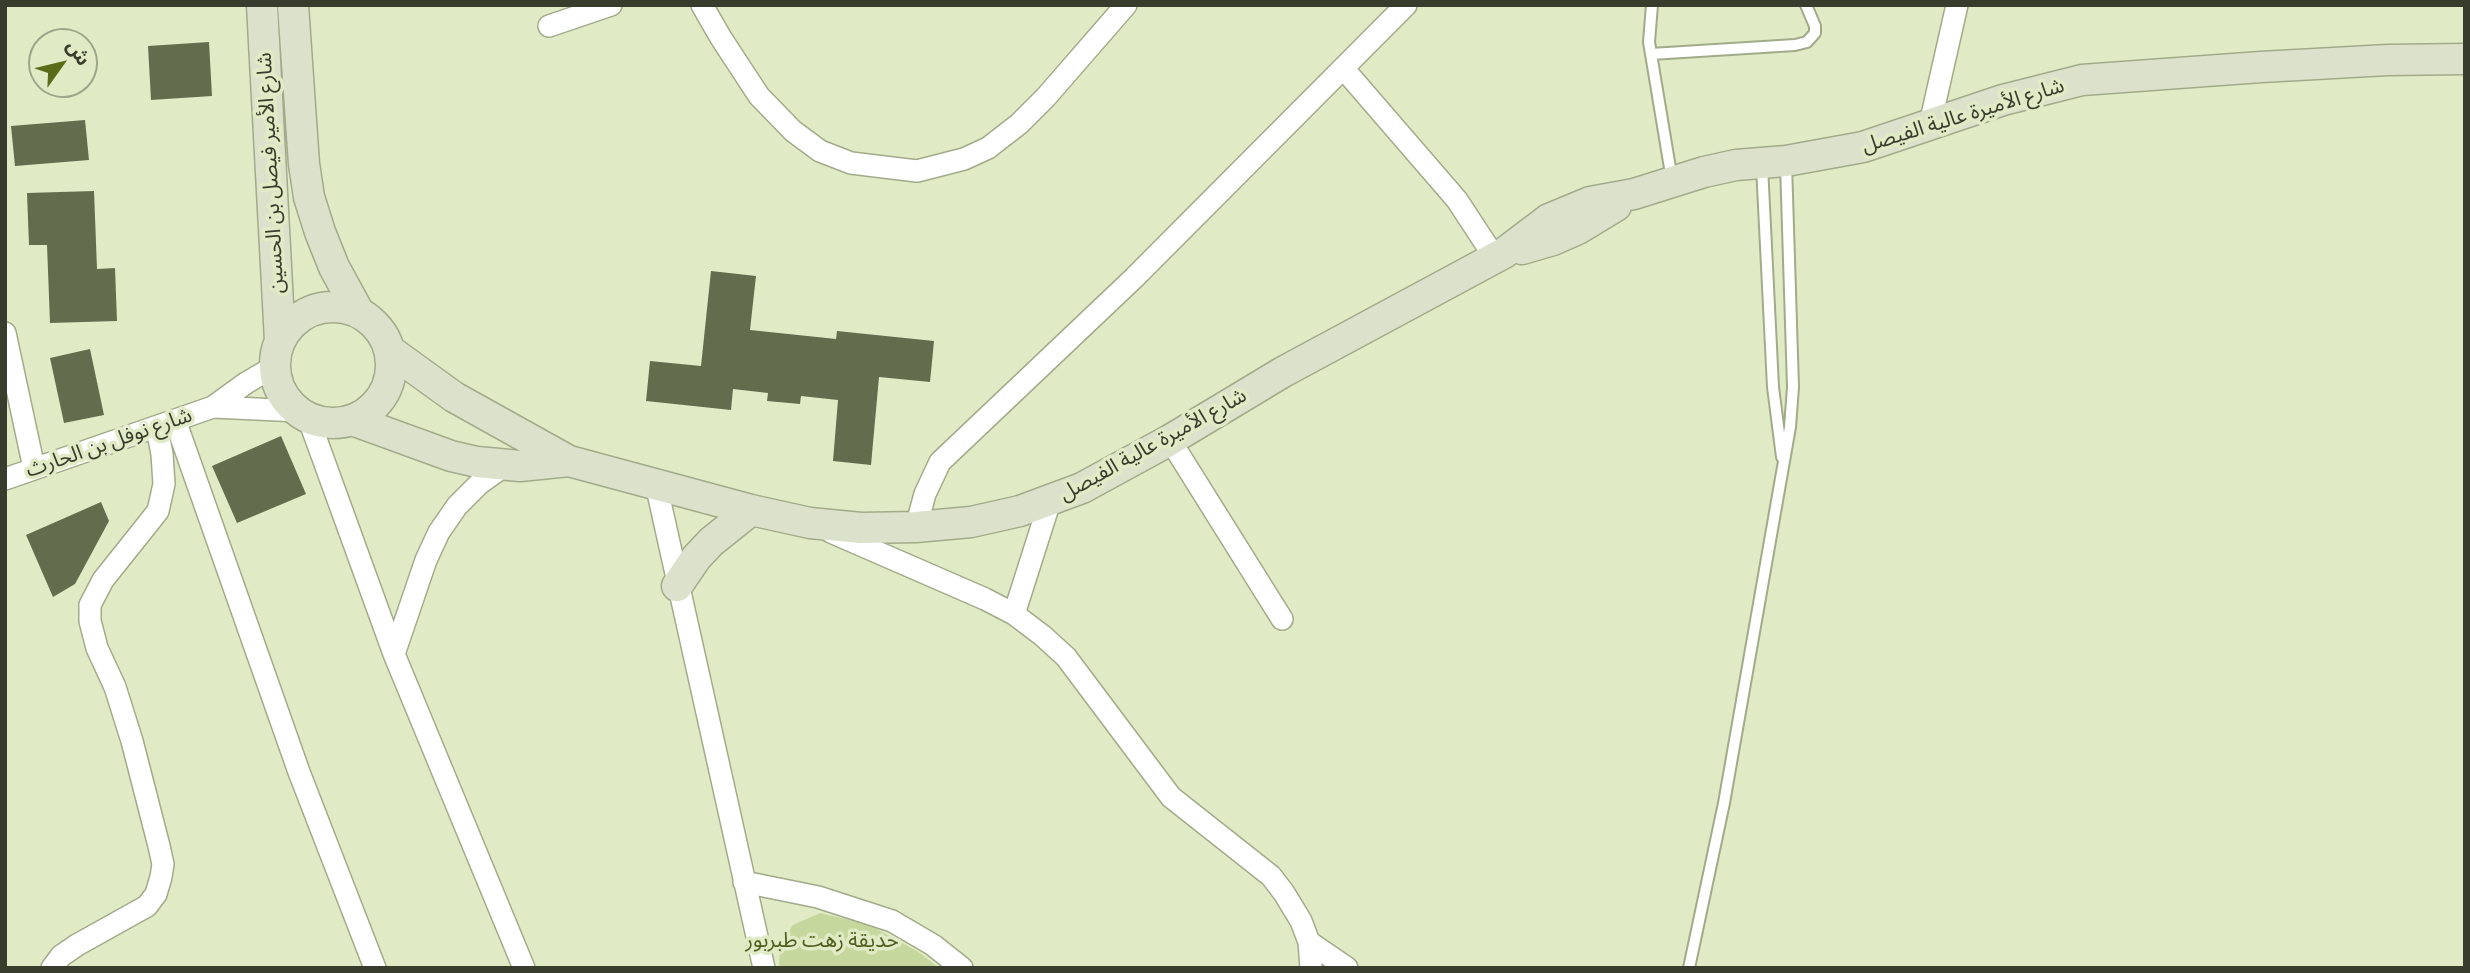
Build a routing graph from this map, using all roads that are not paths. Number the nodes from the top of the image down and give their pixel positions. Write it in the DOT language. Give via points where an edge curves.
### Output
graph roads {
  1 [pos="262,5"];
  2 [pos="293,5"];
  3 [pos="611,5"];
  4 [pos="702,5"];
  5 [pos="1126,5"];
  6 [pos="1406,5"];
  7 [pos="1652,5"];
  8 [pos="1806,5"];
  9 [pos="1957,5"];
  10 [pos="549,26"];
  11 [pos="1651,54"];
  12 [pos="2465,59"];
  13 [pos="1343,68"];
  14 [pos="1930,124"];
  15 [pos="1774,162"];
  16 [pos="1672,180"];
  17 [pos="1500,255"];
  18 [pos="359,313"];
  19 [pos="5,333"];
  20 [pos="389,350"];
  21 [pos="278,354"];
  22 [pos="213,407"];
  23 [pos="303,414"];
  24 [pos="352,420"];
  25 [pos="166,424"];
  26 [pos="1170,440"];
  27 [pos="569,461"];
  28 [pos="504,466"];
  29 [pos="34,468"];
  30 [pos="1784,468"];
  31 [pos="5,479"];
  32 [pos="656,484"];
  33 [pos="1050,500"];
  34 [pos="751,510"];
  35 [pos="810,523"];
  36 [pos="916,527"];
  37 [pos="677,586"];
  38 [pos="1014,614"];
  39 [pos="1282,619"];
  40 [pos="394,654"];
  41 [pos="744,883"];
  42 [pos="1308,942"];
  43 [pos="52,968"];
  44 [pos="375,968"];
  45 [pos="524,968"];
  46 [pos="764,968"];
  47 [pos="962,968"];
  48 [pos="1311,968"];
  49 [pos="1347,968"];
  50 [pos="1689,968"];
  1 -- 21 [label="street, شارع الأمير فيصل بن الحسين"];
  2 -- 18 [label="street, شارع الأمير فيصل بن الحسين" via="309,198 334,267"];
  3 -- 10 [label="street"];
  4 -- 5 [label="street" via="759,96 793,131 820,151 851,163 917,171 988,148 1019,124"];
  6 -- 13 [label="street"];
  7 -- 11 [label="lane"];
  8 -- 11 [label="lane" via="1815,33 1796,45"];
  9 -- 14 [label="street"];
  11 -- 16 [label="lane"];
  12 -- 14 [label="street, شارع الأميرة عالية الفيصل" via="2248,67 2082,80"];
  13 -- 17 [label="street"];
  13 -- 36 [label="street" via="940,462"];
  14 -- 15 [label="street, شارع الأميرة عالية الفيصل" via="1863,147"];
  15 -- 16 [label="street, شارع الأميرة عالية الفيصل" via="1736,165"];
  15 -- 30 [label="lane" via="1773,387"];
  15 -- 30 [label="lane" via="1793,387"];
  16 -- 17 [label="street, شارع الأميرة عالية الفيصل" via="1573,208 1549,219"];
  17 -- 26 [label="street, شارع الأميرة عالية الفيصل" via="1283,372"];
  18 -- 20 [label="street" via="383,335"];
  18 -- 21 [label="street" via="329,307 300,317 288,328"];
  19 -- 29 [label="street"];
  20 -- 24 [label="street" via="390,374 381,397"];
  20 -- 27 [label="street, شارع الأميرة عالية الفيصل" via="454,397"];
  21 -- 22 [label="street, شارع نوفل بن الحارث"];
  21 -- 23 [label="street" via="282,392"];
  22 -- 23 [label="street, شارع نوفل بن الحارث"];
  22 -- 25 [label="street, شارع نوفل بن الحارث"];
  23 -- 24 [label="street" via="329,422"];
  23 -- 40 [label="street"];
  24 -- 28 [label="street, شارع الأميرة عالية الفيصل" via="452,456"];
  25 -- 29 [label="street, شارع نوفل بن الحارث"];
  25 -- 43 [label="street" via="163,496 158,511 103,580 90,605 97,648 132,741 163,864 161,877 147,906 77,945"];
  25 -- 44 [label="street"];
  26 -- 33 [label="street, شارع الأميرة عالية الفيصل" via="1082,488"];
  26 -- 39 [label="street"];
  27 -- 28 [label="street, شارع الأميرة عالية الفيصل"];
  27 -- 32 [label="street, شارع الأميرة عالية الفيصل"];
  28 -- 40 [label="street" via="457,506 439,532"];
  29 -- 31 [label="street, شارع نوفل بن الحارث"];
  30 -- 50 [label="lane" via="1724,803"];
  32 -- 34 [label="street, شارع الأميرة عالية الفيصل"];
  32 -- 37 [label="street"];
  33 -- 36 [label="street, شارع الأميرة عالية الفيصل" via="971,522"];
  33 -- 38 [label="street"];
  34 -- 35 [label="street, شارع الأميرة عالية الفيصل"];
  34 -- 37 [label="street" via="711,542"];
  35 -- 36 [label="street, شارع الأميرة عالية الفيصل"];
  35 -- 38 [label="street"];
  37 -- 41 [label="street"];
  38 -- 42 [label="street" via="1066,657 1171,797 1271,876 1301,921"];
  40 -- 45 [label="street"];
  41 -- 46 [label="street"];
  41 -- 47 [label="street" via="818,897 892,921"];
  42 -- 48 [label="street"];
  42 -- 49 [label="street"];
}
